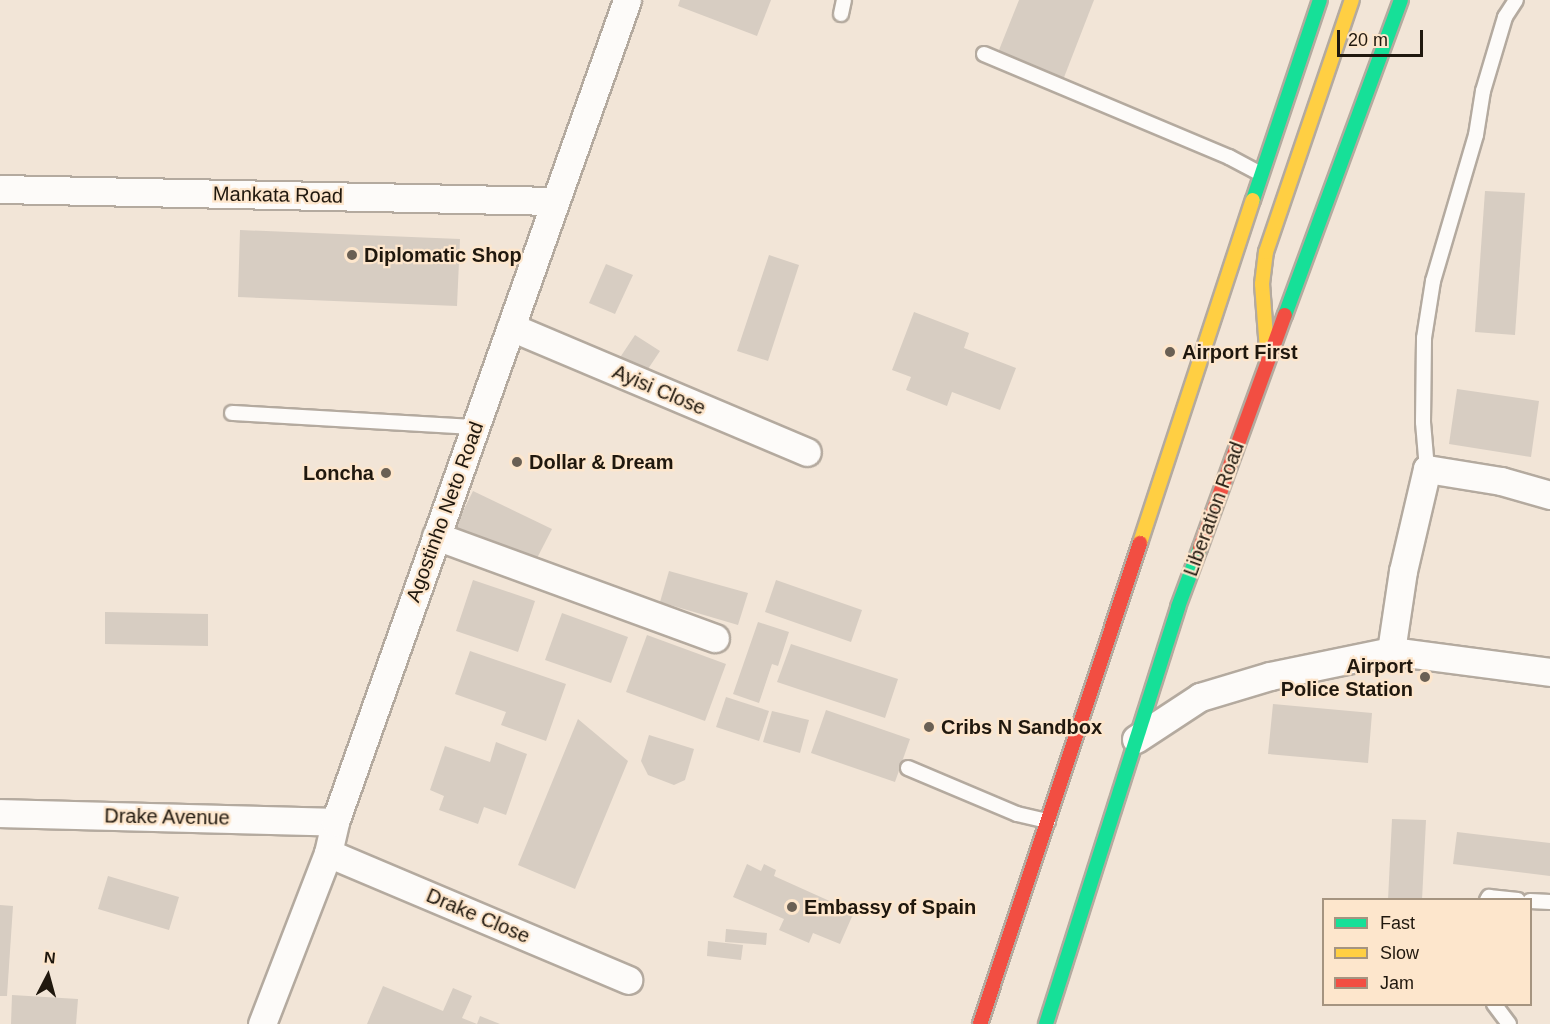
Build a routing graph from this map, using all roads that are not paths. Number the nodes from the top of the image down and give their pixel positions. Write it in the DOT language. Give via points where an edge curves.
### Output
graph roads {
  1 [pos="627,0"];
  2 [pos="844,0"];
  3 [pos="1320,0"];
  4 [pos="1352,0"];
  5 [pos="1401,0"];
  6 [pos="1516,0"];
  7 [pos="841,15"];
  8 [pos="984,54"];
  9 [pos="1261,174"];
  10 [pos="0,189"];
  11 [pos="555,201"];
  12 [pos="511,327"];
  13 [pos="1268,361"];
  14 [pos="232,413"];
  15 [pos="475,427"];
  16 [pos="807,452"];
  17 [pos="1427,469"];
  18 [pos="1550,495"];
  19 [pos="436,536"];
  20 [pos="715,638"];
  21 [pos="1391,651"];
  22 [pos="1550,672"];
  23 [pos="1136,739"];
  24 [pos="909,768"];
  25 [pos="0,813"];
  26 [pos="1048,821"];
  27 [pos="335,822"];
  28 [pos="328,853"];
  29 [pos="1532,901"];
  30 [pos="1550,902"];
  31 [pos="628,980"];
  32 [pos="1495,1006"];
  33 [pos="262,1024"];
  34 [pos="980,1024"];
  35 [pos="1046,1024"];
  36 [pos="1509,1024"];
  1 -- 11 [label="street, Agostinho Neto Road"];
  2 -- 7 [label="lane"];
  3 -- 9 [label="highway"];
  4 -- 13 [label="highway" via="1266,252 1262,284"];
  5 -- 13 [label="highway, Liberation Road"];
  6 -- 17 [label="lane" via="1505,17 1486,81 1476,135 1433,281 1424,338"];
  8 -- 9 [label="lane"];
  9 -- 26 [label="highway"];
  10 -- 11 [label="street, Mankata Road"];
  11 -- 12 [label="street, Agostinho Neto Road"];
  12 -- 15 [label="street, Agostinho Neto Road"];
  12 -- 16 [label="street, Ayisi Close"];
  13 -- 23 [label="highway, Liberation Road" via="1178,608"];
  14 -- 15 [label="lane"];
  15 -- 19 [label="street, Agostinho Neto Road"];
  17 -- 18 [label="street" via="1501,481"];
  17 -- 21 [label="street" via="1403,571"];
  19 -- 20 [label="street"];
  19 -- 27 [label="street, Agostinho Neto Road"];
  21 -- 22 [label="street"];
  21 -- 23 [label="street" via="1270,676 1200,697"];
  23 -- 35 [label="highway, Liberation Road"];
  24 -- 26 [label="lane" via="1017,814"];
  25 -- 27 [label="street, Drake Avenue"];
  26 -- 34 [label="highway"];
  27 -- 28 [label="street, Agostinho Neto Road"];
  28 -- 31 [label="street, Drake Close"];
  28 -- 33 [label="street, Agostinho Neto Road"];
  29 -- 30 [label="lane"];
  32 -- 36 [label="lane"];
}
